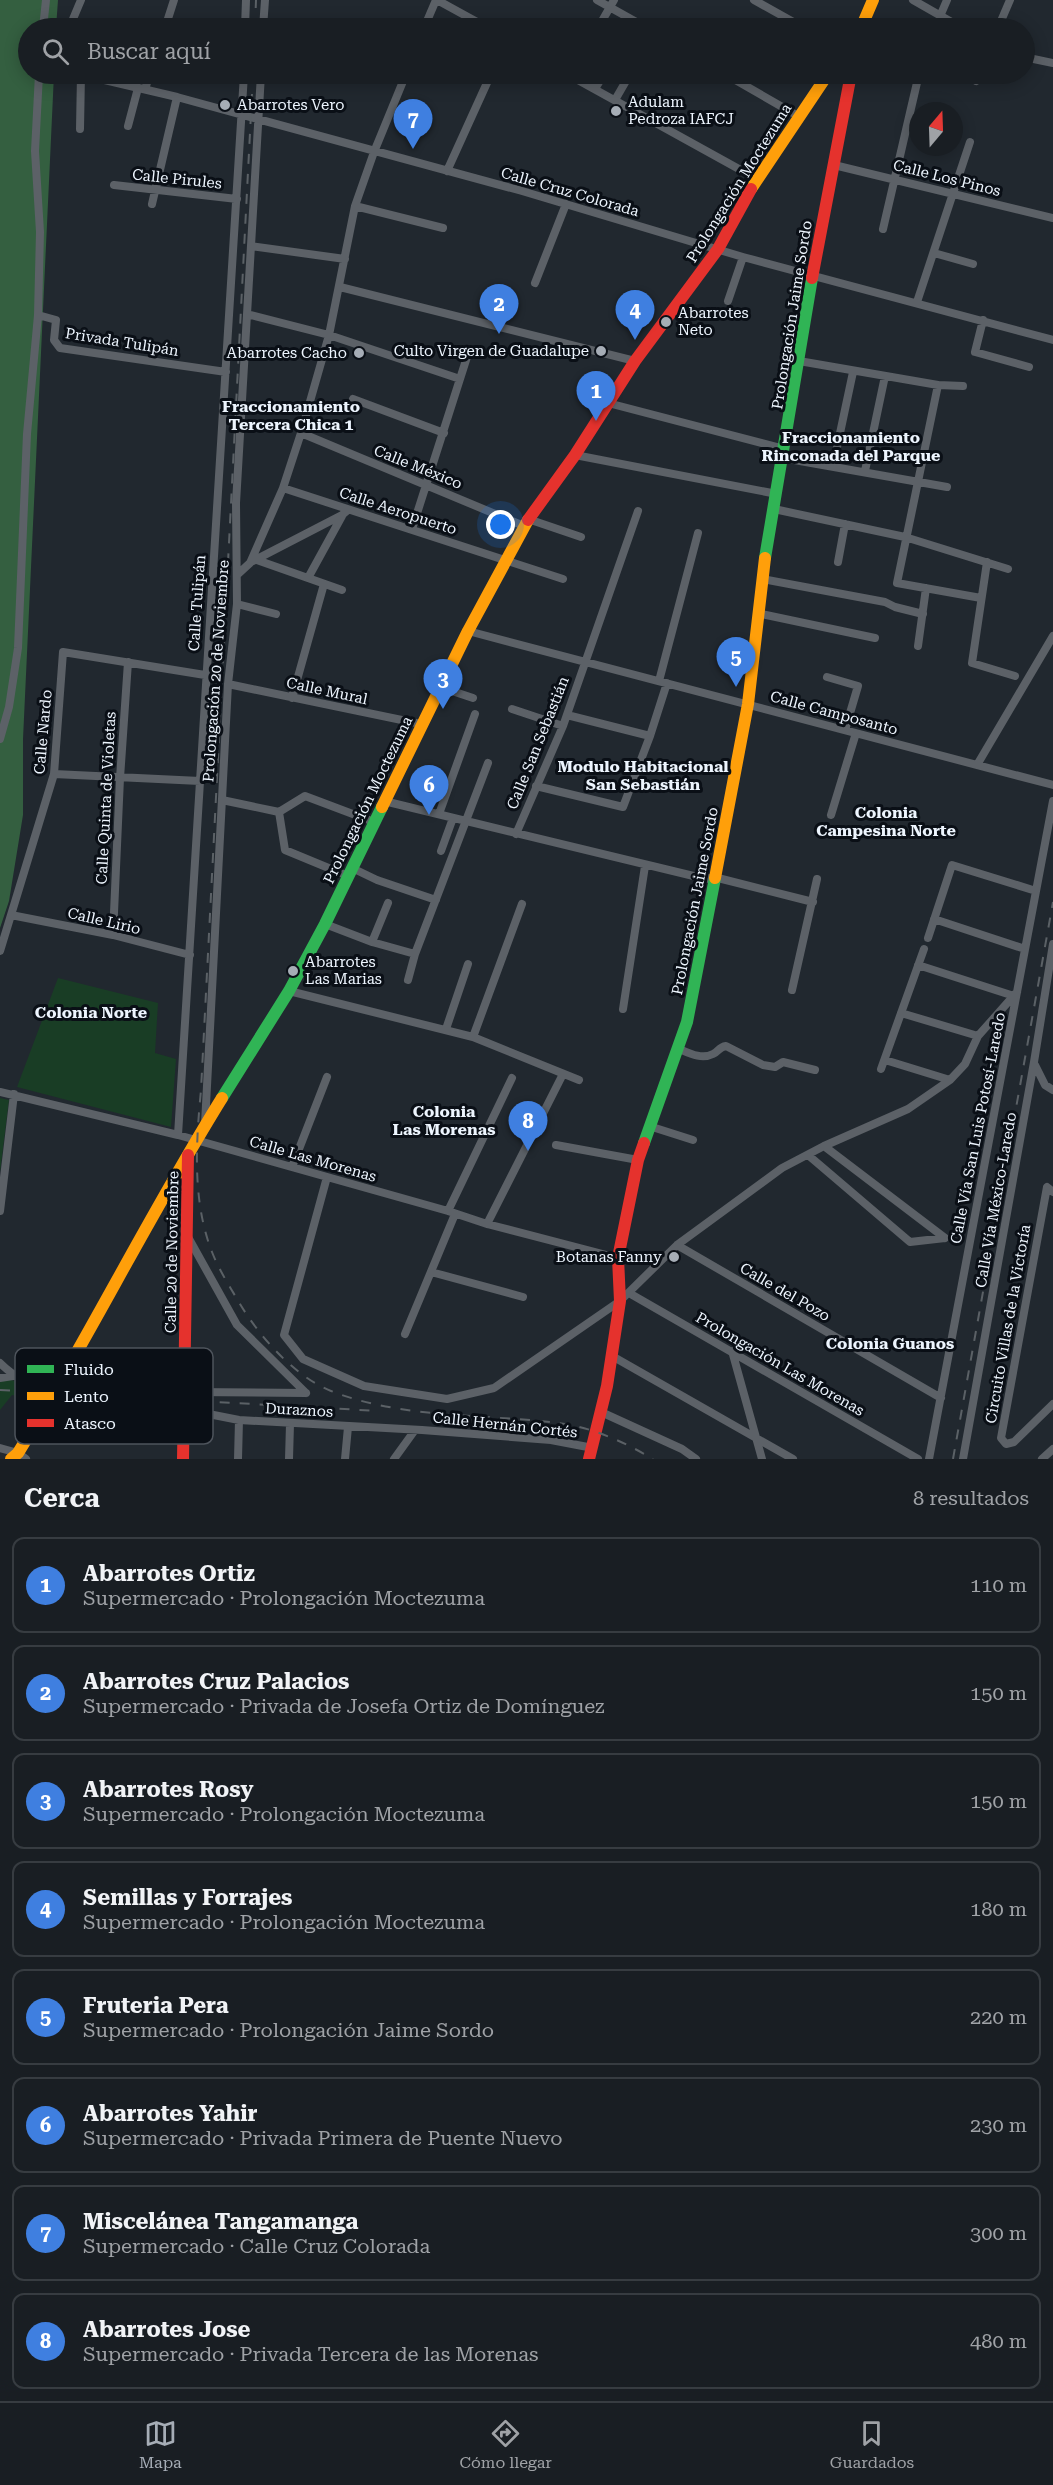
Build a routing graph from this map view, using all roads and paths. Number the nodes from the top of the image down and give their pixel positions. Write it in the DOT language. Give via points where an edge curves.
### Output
graph roads {
  1 [pos="46,0"];
  2 [pos="81,0"];
  3 [pos="174,0"];
  4 [pos="246,0"];
  5 [pos="265,0"];
  6 [pos="436,0"];
  7 [pos="597,0"];
  8 [pos="754,0"];
  9 [pos="873,0"];
  10 [pos="913,0"];
  11 [pos="947,0"];
  12 [pos="1010,0"];
  13 [pos="612,4"];
  14 [pos="940,16"];
  15 [pos="44,18"];
  16 [pos="73,18"];
  17 [pos="168,18"];
  18 [pos="245,18"];
  19 [pos="264,18"];
  20 [pos="428,18"];
  21 [pos="469,18"];
  22 [pos="604,18"];
  23 [pos="625,18"];
  24 [pos="786,18"];
  25 [pos="865,18"];
  26 [pos="944,18"];
  27 [pos="1002,18"];
  28 [pos="1035,59"];
  29 [pos="1053,63"];
  30 [pos="38,84"];
  31 [pos="80,84"];
  32 [pos="121,84"];
  33 [pos="145,84"];
  34 [pos="244,84"];
  35 [pos="260,84"];
  36 [pos="402,84"];
  37 [pos="486,84"];
  38 [pos="587,84"];
  39 [pos="598,84"];
  40 [pos="624,84"];
  41 [pos="742,84"];
  42 [pos="821,84"];
  43 [pos="849,84"];
  44 [pos="917,84"];
  45 [pos="142,89"];
  46 [pos="595,89"];
  47 [pos="177,97"];
  48 [pos="615,100"];
  49 [pos="242,116"];
  50 [pos="798,116"];
  51 [pos="258,120"];
  52 [pos="128,126"];
  53 [pos="80,129"];
  54 [pos="970,142"];
  55 [pos="374,152"];
  56 [pos="834,165"];
  57 [pos="447,171"];
  58 [pos="757,179"];
  59 [pos="896,179"];
  60 [pos="114,185"];
  61 [pos="155,189"];
  62 [pos="952,194"];
  63 [pos="237,199"];
  64 [pos="152,204"];
  65 [pos="567,204"];
  66 [pos="356,206"];
  67 [pos="1053,218"];
  68 [pos="443,228"];
  69 [pos="883,230"];
  70 [pos="251,246"];
  71 [pos="718,249"];
  72 [pos="934,253"];
  73 [pos="743,257"];
  74 [pos="345,259"];
  75 [pos="973,264"];
  76 [pos="812,275"];
  77 [pos="536,283"];
  78 [pos="340,287"];
  79 [pos="728,301"];
  80 [pos="917,302"];
  81 [pos="247,314"];
  82 [pos="38,315"];
  83 [pos="983,320"];
  84 [pos="329,335"];
  85 [pos="1053,340"];
  86 [pos="467,357"];
  87 [pos="635,361"];
  88 [pos="799,361"];
  89 [pos="1029,367"];
  90 [pos="226,372"];
  91 [pos="853,372"];
  92 [pos="885,376"];
  93 [pos="460,379"];
  94 [pos="938,386"];
  95 [pos="963,386"];
  96 [pos="353,399"];
  97 [pos="608,403"];
  98 [pos="301,433"];
  99 [pos="444,433"];
  100 [pos="784,453"];
  101 [pos="575,455"];
  102 [pos="833,466"];
  103 [pos="865,471"];
  104 [pos="916,481"];
  105 [pos="425,485"];
  106 [pos="947,487"];
  107 [pos="283,488"];
  108 [pos="777,494"];
  109 [pos="774,510"];
  110 [pos="638,511"];
  111 [pos="345,512"];
  112 [pos="526,523"];
  113 [pos="845,524"];
  114 [pos="412,529"];
  115 [pos="698,533"];
  116 [pos="581,537"];
  117 [pos="905,537"];
  118 [pos="506,560"];
  119 [pos="252,561"];
  120 [pos="838,562"];
  121 [pos="987,562"];
  122 [pos="1008,569"];
  123 [pos="238,574"];
  124 [pos="308,578"];
  125 [pos="563,579"];
  126 [pos="762,579"];
  127 [pos="324,584"];
  128 [pos="926,588"];
  129 [pos="342,590"];
  130 [pos="981,598"];
  131 [pos="237,604"];
  132 [pos="757,613"];
  133 [pos="276,614"];
  134 [pos="923,614"];
  135 [pos="468,631"];
  136 [pos="1053,636"];
  137 [pos="875,638"];
  138 [pos="918,646"];
  139 [pos="128,662"];
  140 [pos="585,662"];
  141 [pos="205,675"];
  142 [pos="1015,676"];
  143 [pos="827,677"];
  144 [pos="663,682"];
  145 [pos="228,684"];
  146 [pos="440,687"];
  147 [pos="291,698"];
  148 [pos="473,698"];
  149 [pos="748,704"];
  150 [pos="512,709"];
  151 [pos="475,714"];
  152 [pos="567,715"];
  153 [pos="421,724"];
  154 [pos="562,726"];
  155 [pos="845,730"];
  156 [pos="856,733"];
  157 [pos="650,736"];
  158 [pos="0,739"];
  159 [pos="488,764"];
  160 [pos="976,765"];
  161 [pos="54,774"];
  162 [pos="120,778"];
  163 [pos="200,781"];
  164 [pos="1053,785"];
  165 [pos="536,786"];
  166 [pos="222,800"];
  167 [pos="384,801"];
  168 [pos="1053,801"];
  169 [pos="279,812"];
  170 [pos="439,814"];
  171 [pos="831,815"];
  172 [pos="453,818"];
  173 [pos="467,821"];
  174 [pos="374,822"];
  175 [pos="516,834"];
  176 [pos="441,851"];
  177 [pos="645,866"];
  178 [pos="350,872"];
  179 [pos="714,877"];
  180 [pos="817,879"];
  181 [pos="1036,891"];
  182 [pos="436,900"];
  183 [pos="813,902"];
  184 [pos="388,903"];
  185 [pos="522,904"];
  186 [pos="11,915"];
  187 [pos="934,919"];
  188 [pos="325,924"];
  189 [pos="113,935"];
  190 [pos="928,938"];
  191 [pos="372,942"];
  192 [pos="924,948"];
  193 [pos="1025,949"];
  194 [pos="1052,950"];
  195 [pos="0,951"];
  196 [pos="415,954"];
  197 [pos="190,955"];
  198 [pos="468,964"];
  199 [pos="918,965"];
  200 [pos="408,980"];
  201 [pos="792,990"];
  202 [pos="289,991"];
  203 [pos="1016,994"];
  204 [pos="623,1009"];
  205 [pos="901,1013"];
  206 [pos="446,1029"];
  207 [pos="978,1036"];
  208 [pos="473,1037"];
  209 [pos="677,1048"];
  210 [pos="885,1060"];
  211 [pos="1034,1062"];
  212 [pos="881,1069"];
  213 [pos="815,1070"];
  214 [pos="563,1074"];
  215 [pos="327,1077"];
  216 [pos="512,1078"];
  217 [pos="579,1080"];
  218 [pos="951,1080"];
  219 [pos="1053,1090"];
  220 [pos="0,1092"];
  221 [pos="14,1094"];
  222 [pos="649,1126"];
  223 [pos="204,1127"];
  224 [pos="178,1135"];
  225 [pos="196,1140"];
  226 [pos="693,1140"];
  227 [pos="556,1145"];
  228 [pos="824,1146"];
  229 [pos="188,1153"];
  230 [pos="807,1155"];
  231 [pos="638,1160"];
  232 [pos="292,1167"];
  233 [pos="327,1177"];
  234 [pos="1053,1192"];
  235 [pos="0,1210"];
  236 [pos="451,1212"];
  237 [pos="487,1224"];
  238 [pos="188,1237"];
  239 [pos="677,1245"];
  240 [pos="618,1258"];
  241 [pos="431,1272"];
  242 [pos="523,1297"];
  243 [pos="625,1297"];
  244 [pos="405,1334"];
  245 [pos="80,1348"];
  246 [pos="184,1348"];
  247 [pos="732,1351"];
  248 [pos="612,1356"];
  249 [pos="0,1363"];
  250 [pos="13,1376"];
  251 [pos="0,1378"];
  252 [pos="213,1391"];
  253 [pos="941,1398"];
  254 [pos="1053,1404"];
  255 [pos="601,1412"];
  256 [pos="213,1415"];
  257 [pos="239,1420"];
  258 [pos="290,1424"];
  259 [pos="348,1427"];
  260 [pos="415,1430"];
  261 [pos="756,1438"];
  262 [pos="28,1444"];
  263 [pos="0,1448"];
  264 [pos="1053,1449"];
  265 [pos="591,1453"];
  266 [pos="21,1458"];
  267 [pos="238,1459"];
  268 [pos="289,1459"];
  269 [pos="345,1459"];
  270 [pos="394,1459"];
  271 [pos="696,1459"];
  272 [pos="762,1459"];
  273 [pos="793,1459"];
  274 [pos="918,1459"];
  275 [pos="929,1459"];
  276 [pos="963,1459"];
  277 [pos="1042,1459"];
  1 -- 15 [label="street"];
  2 -- 16 [label="street"];
  3 -- 17 [label="street"];
  4 -- 18 [label="street"];
  5 -- 19 [label="street"];
  6 -- 20 [label="street"];
  6 -- 21 [label="street"];
  7 -- 13 [label="street"];
  8 -- 24 [label="street"];
  9 -- 25 [label="street"];
  10 -- 14 [label="street"];
  11 -- 14 [label="street"];
  12 -- 27 [label="street"];
  13 -- 22 [label="street"];
  13 -- 23 [label="street"];
  14 -- 26 [label="street"];
  28 -- 29 [label="street"];
  30 -- 82 [label="street" via="35,151 40,232"];
  31 -- 53 [label="street"];
  32 -- 45 [label="street, Calle Cruz Colorada"];
  33 -- 45 [label="street"];
  34 -- 49 [label="street, Calle Tulipán"];
  35 -- 51 [label="street, Prolongación 20 de Noviembre"];
  36 -- 55 [label="street"];
  37 -- 57 [label="street"];
  38 -- 46 [label="street"];
  39 -- 46 [label="street"];
  40 -- 48 [label="street"];
  41 -- 50 [label="street"];
  42 -- 50 [label="street, Prolongación Moctezuma"];
  43 -- 56 [label="street, Prolongación Jaime Sordo"];
  44 -- 59 [label="street"];
  45 -- 47 [label="street, Calle Cruz Colorada"];
  45 -- 52 [label="street"];
  46 -- 48 [label="street"];
  47 -- 49 [label="street, Calle Cruz Colorada"];
  47 -- 61 [label="street"];
  48 -- 58 [label="street"];
  49 -- 51 [label="street, Calle Cruz Colorada"];
  49 -- 63 [label="street, Calle Tulipán"];
  50 -- 58 [label="street, Prolongación Moctezuma"];
  51 -- 55 [label="street, Calle Cruz Colorada"];
  51 -- 70 [label="street, Prolongación 20 de Noviembre"];
  54 -- 62 [label="street"];
  55 -- 57 [label="street, Calle Cruz Colorada"];
  55 -- 66 [label="street"];
  56 -- 59 [label="street, Calle Los Pinos"];
  56 -- 76 [label="street, Prolongación Jaime Sordo"];
  57 -- 65 [label="street, Calle Cruz Colorada"];
  58 -- 71 [label="street, Prolongación Moctezuma"];
  59 -- 62 [label="street, Calle Los Pinos"];
  59 -- 69 [label="street"];
  60 -- 61 [label="street, Calle Pirules"];
  61 -- 63 [label="street, Calle Pirules"];
  61 -- 64 [label="street"];
  62 -- 67 [label="street, Calle Los Pinos"];
  62 -- 72 [label="street"];
  63 -- 90 [label="street, Calle Tulipán"];
  65 -- 71 [label="street, Calle Cruz Colorada"];
  65 -- 77 [label="street"];
  66 -- 68 [label="street"];
  66 -- 74 [label="street"];
  70 -- 74 [label="street"];
  70 -- 81 [label="street, Prolongación 20 de Noviembre"];
  71 -- 73 [label="street, Calle Cruz Colorada"];
  71 -- 87 [label="street, Prolongación Moctezuma"];
  72 -- 75 [label="street"];
  72 -- 80 [label="street"];
  73 -- 76 [label="street, Calle Cruz Colorada"];
  73 -- 79 [label="street"];
  74 -- 78 [label="street"];
  76 -- 80 [label="street, Calle Cruz Colorada"];
  76 -- 88 [label="street, Prolongación Jaime Sordo"];
  78 -- 84 [label="street"];
  78 -- 87 [label="street"];
  80 -- 83 [label="street, Calle Cruz Colorada"];
  81 -- 84 [label="street"];
  81 -- 123 [label="street, Prolongación 20 de Noviembre" via="236,503"];
  82 -- 90 [label="street, Privada Tulipán" via="56,320 54,340 60,348"];
  82 -- 158 [label="street" via="27,434 18,648"];
  83 -- 85 [label="street, Calle Cruz Colorada"];
  83 -- 89 [label="street" via="975,352"];
  84 -- 93 [label="street"];
  84 -- 98 [label="street"];
  86 -- 93 [label="street"];
  87 -- 97 [label="street, Prolongación Moctezuma"];
  88 -- 91 [label="street"];
  88 -- 100 [label="street, Prolongación Jaime Sordo"];
  90 -- 141 [label="street, Calle Tulipán"];
  91 -- 92 [label="street"];
  91 -- 102 [label="street"];
  92 -- 94 [label="street"];
  92 -- 103 [label="street"];
  93 -- 99 [label="street"];
  94 -- 95 [label="street"];
  94 -- 104 [label="street"];
  96 -- 99 [label="street"];
  97 -- 100 [label="street"];
  97 -- 101 [label="street, Prolongación Moctezuma"];
  98 -- 105 [label="street, Calle México"];
  98 -- 107 [label="street"];
  99 -- 105 [label="street"];
  100 -- 102 [label="street"];
  100 -- 108 [label="street, Prolongación Jaime Sordo"];
  101 -- 108 [label="street"];
  101 -- 112 [label="street, Prolongación Moctezuma"];
  102 -- 103 [label="street"];
  103 -- 104 [label="street"];
  104 -- 106 [label="street"];
  104 -- 117 [label="street"];
  105 -- 112 [label="street, Calle México"];
  105 -- 114 [label="street"];
  107 -- 111 [label="street, Calle Aeropuerto"];
  107 -- 119 [label="street"];
  108 -- 109 [label="street, Prolongación Jaime Sordo"];
  109 -- 113 [label="street"];
  109 -- 126 [label="street, Prolongación Jaime Sordo"];
  110 -- 140 [label="street, Calle San Sebastián"];
  111 -- 114 [label="street, Calle Aeropuerto"];
  111 -- 119 [label="street"];
  111 -- 124 [label="street"];
  112 -- 116 [label="street, Calle México"];
  112 -- 118 [label="street, Prolongación Moctezuma"];
  113 -- 117 [label="street"];
  113 -- 120 [label="street"];
  114 -- 118 [label="street, Calle Aeropuerto"];
  115 -- 144 [label="street"];
  117 -- 121 [label="street"];
  117 -- 128 [label="street" via="897,583"];
  118 -- 125 [label="street, Calle Aeropuerto"];
  118 -- 135 [label="street, Prolongación Moctezuma"];
  119 -- 123 [label="street"];
  119 -- 124 [label="street"];
  121 -- 122 [label="street"];
  121 -- 130 [label="street"];
  123 -- 131 [label="street, Prolongación 20 de Noviembre"];
  124 -- 127 [label="street"];
  126 -- 132 [label="street, Prolongación Jaime Sordo"];
  126 -- 134 [label="street" via="885,602"];
  127 -- 129 [label="street"];
  127 -- 147 [label="street"];
  128 -- 130 [label="street"];
  128 -- 134 [label="street"];
  130 -- 142 [label="street" via="972,663"];
  131 -- 133 [label="street"];
  131 -- 145 [label="street, Prolongación 20 de Noviembre"];
  132 -- 137 [label="street"];
  132 -- 149 [label="street, Prolongación Jaime Sordo"];
  134 -- 138 [label="street"];
  135 -- 140 [label="street, Calle Camposanto"];
  135 -- 146 [label="street, Prolongación Moctezuma"];
  136 -- 160 [label="street"];
  139 -- 141 [label="street"];
  139 -- 161 [label="street, Calle Nardo" via="63,652"];
  139 -- 162 [label="street, Calle Quinta de Violetas"];
  140 -- 144 [label="street, Calle Camposanto"];
  140 -- 152 [label="street, Calle San Sebastián"];
  141 -- 163 [label="street, Calle Tulipán"];
  143 -- 155 [label="street" via="858,686"];
  144 -- 149 [label="street, Calle Camposanto"];
  144 -- 157 [label="street"];
  145 -- 147 [label="street, Calle Mural"];
  145 -- 166 [label="street, Prolongación 20 de Noviembre"];
  146 -- 148 [label="street"];
  146 -- 153 [label="street, Prolongación Moctezuma"];
  147 -- 153 [label="street, Calle Mural"];
  149 -- 155 [label="street, Calle Camposanto"];
  149 -- 179 [label="street, Prolongación Jaime Sordo"];
  150 -- 154 [label="street"];
  151 -- 170 [label="street"];
  152 -- 154 [label="street, Calle San Sebastián"];
  152 -- 157 [label="street"];
  153 -- 167 [label="street, Prolongación Moctezuma"];
  154 -- 165 [label="street, Calle San Sebastián"];
  155 -- 156 [label="street, Calle Camposanto"];
  156 -- 160 [label="street, Calle Camposanto"];
  156 -- 171 [label="street"];
  157 -- 165 [label="street" via="623,807"];
  159 -- 173 [label="street"];
  160 -- 164 [label="street, Calle Camposanto"];
  161 -- 162 [label="street"];
  161 -- 186 [label="street, Calle Nardo"];
  162 -- 163 [label="street"];
  162 -- 189 [label="street, Calle Quinta de Violetas"];
  163 -- 197 [label="street, Calle Tulipán"];
  165 -- 175 [label="street, Calle San Sebastián"];
  166 -- 169 [label="street"];
  166 -- 223 [label="street, Prolongación 20 de Noviembre"];
  167 -- 170 [label="street"];
  167 -- 174 [label="street, Prolongación Moctezuma"];
  168 -- 181 [label="street, Calle Vía San Luis Potosí-Laredo"];
  169 -- 174 [label="street" via="305,796"];
  169 -- 178 [label="street" via="285,850"];
  170 -- 172 [label="street"];
  172 -- 173 [label="street"];
  172 -- 176 [label="street"];
  173 -- 175 [label="street"];
  173 -- 182 [label="street"];
  174 -- 178 [label="street, Prolongación Moctezuma"];
  175 -- 177 [label="street"];
  177 -- 179 [label="street" via="706,879"];
  177 -- 204 [label="street"];
  178 -- 182 [label="street"];
  178 -- 188 [label="street, Prolongación Moctezuma"];
  179 -- 183 [label="street"];
  179 -- 209 [label="street, Prolongación Jaime Sordo" via="687,1022"];
  180 -- 183 [label="street"];
  181 -- 187 [label="street" via="952,866"];
  181 -- 193 [label="street, Calle Vía San Luis Potosí-Laredo"];
  182 -- 196 [label="street"];
  183 -- 201 [label="street"];
  184 -- 191 [label="street"];
  185 -- 208 [label="street"];
  186 -- 189 [label="street, Calle Lirio"];
  186 -- 195 [label="street, Calle Nardo"];
  187 -- 190 [label="street"];
  187 -- 193 [label="street"];
  188 -- 191 [label="street"];
  188 -- 202 [label="street, Prolongación Moctezuma"];
  189 -- 197 [label="street, Calle Lirio"];
  191 -- 196 [label="street"];
  192 -- 199 [label="street"];
  193 -- 203 [label="street, Calle Vía San Luis Potosí-Laredo"];
  194 -- 211 [label="street, Calle Vía México-Laredo"];
  196 -- 200 [label="street"];
  197 -- 224 [label="street, Calle Tulipán"];
  198 -- 206 [label="street"];
  199 -- 203 [label="street"];
  199 -- 205 [label="street"];
  202 -- 206 [label="street"];
  202 -- 223 [label="street, Prolongación Moctezuma"];
  203 -- 207 [label="street"];
  203 -- 253 [label="street, Calle Vía San Luis Potosí-Laredo"];
  205 -- 207 [label="street"];
  205 -- 210 [label="street"];
  206 -- 208 [label="street"];
  207 -- 218 [label="street" via="965,1064"];
  208 -- 214 [label="street"];
  209 -- 213 [label="street" via="701,1057 726,1046 763,1065 775,1067 783,1062"];
  209 -- 222 [label="street, Prolongación Jaime Sordo"];
  210 -- 212 [label="street"];
  210 -- 218 [label="street"];
  211 -- 219 [label="street" via="1045,1085"];
  211 -- 276 [label="street, Calle Vía México-Laredo"];
  214 -- 217 [label="street"];
  214 -- 237 [label="street"];
  215 -- 232 [label="street"];
  216 -- 236 [label="street"];
  218 -- 228 [label="street" via="908,1109"];
  220 -- 221 [label="street, Calle Las Morenas"];
  221 -- 224 [label="street, Calle Las Morenas"];
  221 -- 235 [label="street"];
  222 -- 226 [label="street"];
  222 -- 231 [label="street, Prolongación Jaime Sordo"];
  223 -- 225 [label="street, Prolongación Moctezuma"];
  224 -- 225 [label="street, Calle Las Morenas"];
  225 -- 229 [label="street, Prolongación Moctezuma"];
  225 -- 232 [label="street, Calle Las Morenas"];
  227 -- 231 [label="street"];
  228 -- 230 [label="street"];
  228 -- 230 [label="street" via="945,1238 910,1242"];
  229 -- 238 [label="street, Calle 20 de Noviembre"];
  229 -- 245 [label="street, Prolongación Moctezuma"];
  230 -- 239 [label="street" via="782,1168"];
  231 -- 240 [label="street, Prolongación Jaime Sordo"];
  232 -- 233 [label="street, Calle Las Morenas"];
  233 -- 236 [label="street, Calle Las Morenas"];
  233 -- 243 [label="street" via="284,1335 303,1359 364,1386 447,1399 494,1388"];
  234 -- 254 [label="street, Circuito Villas de la Victoría" via="1047,1187 1001,1438 1006,1444 1014,1442"];
  236 -- 237 [label="street, Calle Las Morenas"];
  236 -- 241 [label="street"];
  237 -- 240 [label="street, Calle Las Morenas"];
  238 -- 246 [label="street, Calle 20 de Noviembre"];
  238 -- 252 [label="street" via="237,1325 306,1393"];
  239 -- 243 [label="street"];
  239 -- 253 [label="street, Calle del Pozo"];
  240 -- 243 [label="street, Prolongación Jaime Sordo"];
  241 -- 242 [label="street"];
  241 -- 244 [label="street"];
  243 -- 247 [label="street, Prolongación Las Morenas"];
  243 -- 248 [label="street, Prolongación Jaime Sordo"];
  247 -- 261 [label="street"];
  247 -- 274 [label="street, Prolongación Las Morenas"];
  248 -- 255 [label="street, Prolongación Jaime Sordo"];
  248 -- 261 [label="street"];
  249 -- 250 [label="street"];
  250 -- 251 [label="street"];
  253 -- 275 [label="street, Calle Vía San Luis Potosí-Laredo"];
  255 -- 265 [label="street, Prolongación Jaime Sordo"];
  255 -- 271 [label="street"];
  256 -- 257 [label="street, Duraznos"];
  257 -- 258 [label="street, Duraznos"];
  257 -- 267 [label="street"];
  258 -- 259 [label="street, Duraznos"];
  258 -- 268 [label="street"];
  259 -- 260 [label="street, Duraznos"];
  259 -- 269 [label="street"];
  260 -- 265 [label="street, Calle Hernán Cortés" via="551,1440"];
  260 -- 270 [label="street"];
  261 -- 272 [label="street"];
  261 -- 273 [label="street"];
  262 -- 266 [label="street, Prolongación Moctezuma"];
  263 -- 266 [label="street"];
  264 -- 277 [label="street"];
}
